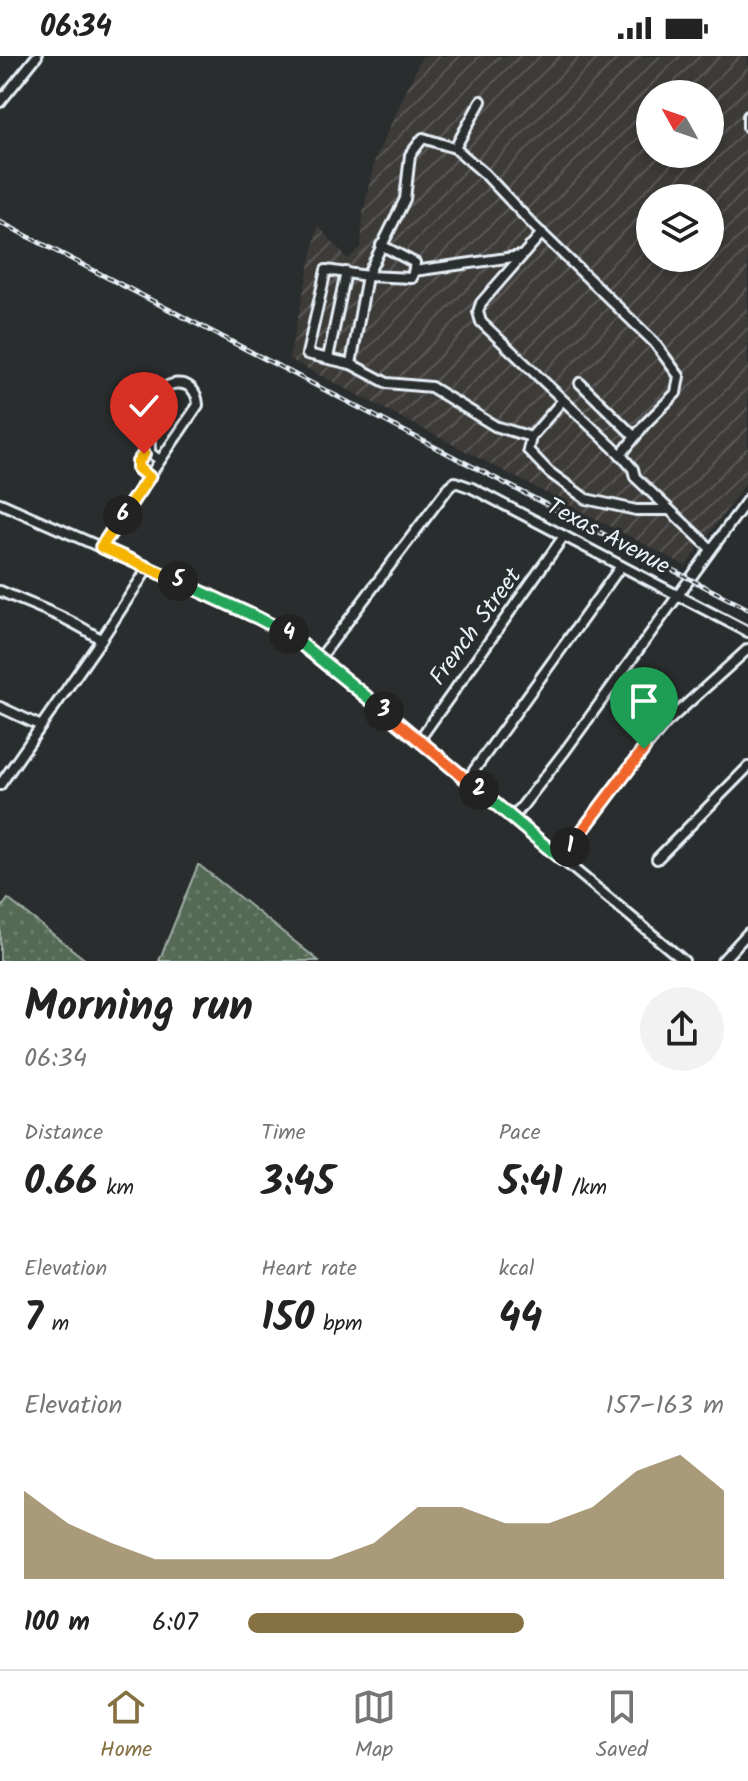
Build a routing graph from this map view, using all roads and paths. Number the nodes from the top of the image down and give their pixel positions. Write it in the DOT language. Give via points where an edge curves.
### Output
graph roads {
  1 [pos="37,56"];
  2 [pos="481,101"];
  3 [pos="0,102"];
  4 [pos="748,116"];
  5 [pos="748,127"];
  6 [pos="455,148"];
  7 [pos="542,233"];
  8 [pos="381,245"];
  9 [pos="521,256"];
  10 [pos="414,271"];
  11 [pos="346,272"];
  12 [pos="367,276"];
  13 [pos="328,358"];
  14 [pos="351,364"];
  15 [pos="580,383"];
  16 [pos="562,401"];
  17 [pos="531,437"];
  18 [pos="635,437"];
  19 [pos="150,453"];
  20 [pos="621,455"];
  21 [pos="160,460"];
  22 [pos="149,477"];
  23 [pos="748,500"];
  24 [pos="0,503"];
  25 [pos="669,510"];
  26 [pos="564,536"];
  27 [pos="101,547"];
  28 [pos="711,549"];
  29 [pos="621,566"];
  30 [pos="148,568"];
  31 [pos="0,591"];
  32 [pos="677,595"];
  33 [pos="748,632"];
  34 [pos="101,640"];
  35 [pos="748,649"];
  36 [pos="320,658"];
  37 [pos="0,707"];
  38 [pos="41,726"];
  39 [pos="419,740"];
  40 [pos="748,767"];
  41 [pos="467,780"];
  42 [pos="0,785"];
  43 [pos="513,818"];
  44 [pos="561,859"];
  45 [pos="657,859"];
  46 [pos="748,933"];
  47 [pos="684,961"];
  48 [pos="722,961"];
  1 -- 3 [label="street"];
  2 -- 6 [label="street"];
  4 -- 5 [label="street"];
  6 -- 7 [label="street"];
  6 -- 8 [label="street" via="423,138 410,155 405,199"];
  7 -- 9 [label="street"];
  7 -- 18 [label="street" via="654,342 679,376 676,393"];
  8 -- 10 [label="street" via="415,263"];
  8 -- 12 [label="street"];
  9 -- 10 [label="street"];
  9 -- 16 [label="street" via="478,312 481,322"];
  10 -- 12 [label="street" via="412,278"];
  11 -- 12 [label="street"];
  11 -- 13 [label="street"];
  11 -- 13 [label="street" via="326,270 307,354"];
  12 -- 14 [label="street"];
  13 -- 14 [label="street"];
  14 -- 17 [label="street" via="387,383 431,387 495,426"];
  15 -- 18 [label="street"];
  16 -- 17 [label="street"];
  16 -- 20 [label="street"];
  17 -- 25 [label="street" via="528,450 586,499 636,510"];
  18 -- 20 [label="street"];
  19 -- 21 [label="street"];
  19 -- 21 [label="street" via="151,406 166,385 183,384 194,391 198,405"];
  19 -- 22 [label="street" via="138,462"];
  20 -- 25 [label="street"];
  21 -- 22 [label="street"];
  22 -- 27 [label="street"];
  23 -- 28 [label="street"];
  24 -- 27 [label="street"];
  25 -- 28 [label="street"];
  26 -- 29 [label="street, Texas Avenue"];
  26 -- 36 [label="street, Texas Avenue" via="455,482"];
  26 -- 39 [label="street, French Street"];
  27 -- 30 [label="street"];
  28 -- 32 [label="street"];
  29 -- 32 [label="street, Texas Avenue"];
  29 -- 41 [label="street"];
  30 -- 34 [label="street"];
  30 -- 36 [label="street" via="280,629"];
  31 -- 34 [label="street"];
  32 -- 33 [label="street, Texas Avenue"];
  32 -- 43 [label="street"];
  34 -- 38 [label="street"];
  35 -- 44 [label="street" via="666,723"];
  36 -- 39 [label="street"];
  37 -- 38 [label="street"];
  38 -- 42 [label="street"];
  39 -- 41 [label="street"];
  40 -- 45 [label="street"];
  41 -- 43 [label="street"];
  43 -- 44 [label="street"];
  44 -- 47 [label="street"];
  46 -- 48 [label="street"];
}
